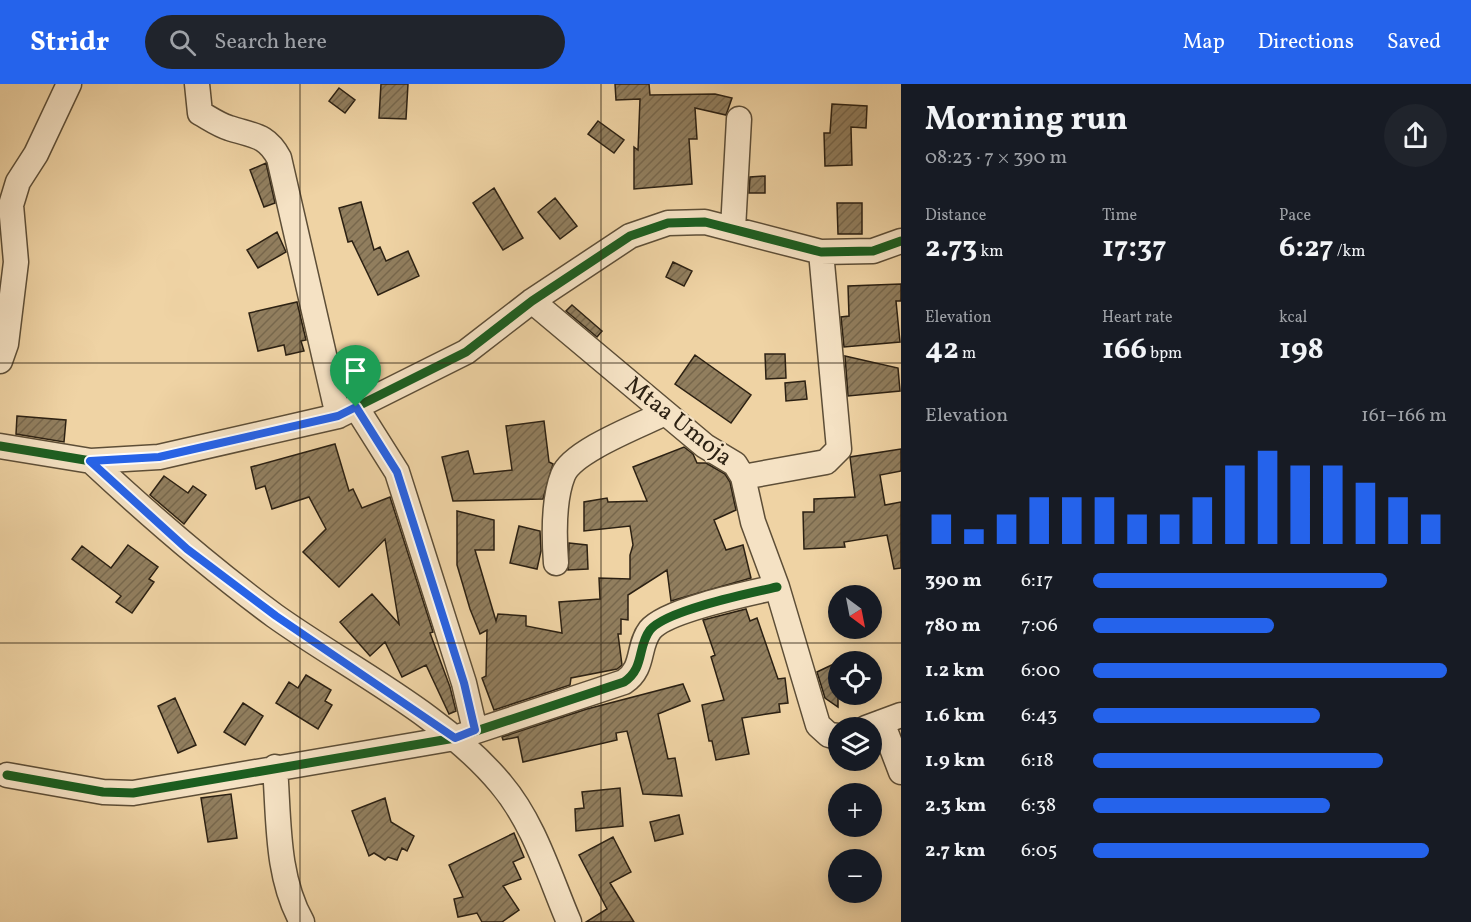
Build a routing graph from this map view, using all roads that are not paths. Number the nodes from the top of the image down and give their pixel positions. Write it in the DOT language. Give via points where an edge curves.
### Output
graph roads {
  1 [pos="69,84"];
  2 [pos="197,84"];
  3 [pos="739,119"];
  4 [pos="734,229"];
  5 [pos="901,241"];
  6 [pos="821,252"];
  7 [pos="532,301"];
  8 [pos="0,361"];
  9 [pos="347,412"];
  10 [pos="665,413"];
  11 [pos="0,446"];
  12 [pos="90,461"];
  13 [pos="742,477"];
  14 [pos="556,563"];
  15 [pos="777,587"];
  16 [pos="883,721"];
  17 [pos="465,734"];
  18 [pos="828,734"];
  19 [pos="275,767"];
  20 [pos="901,772"];
  21 [pos="7,776"];
  22 [pos="302,922"];
  23 [pos="569,922"];
  1 -- 8 [label="street" via="36,154 18,182 11,205 16,262 6,344"];
  2 -- 9 [label="street" via="200,113 227,128 258,136 271,144 279,158"];
  3 -- 4 [label="street"];
  4 -- 6 [label="street"];
  4 -- 7 [label="street" via="705,222 668,223 630,236"];
  5 -- 6 [label="street" via="873,251"];
  6 -- 13 [label="street" via="839,449 826,462"];
  7 -- 9 [label="street" via="465,352"];
  7 -- 10 [label="street, Mtaa Umoja"];
  9 -- 12 [label="street" via="159,457"];
  9 -- 17 [label="street" via="397,472 464,683"];
  10 -- 13 [label="street, Mtaa Umoja" via="705,446 735,464"];
  10 -- 14 [label="street" via="585,453 563,474"];
  11 -- 12 [label="street"];
  12 -- 17 [label="street" via="187,549 258,603"];
  13 -- 15 [label="street, Mtaa Umoja" via="753,522"];
  15 -- 17 [label="street" via="661,621 650,631 634,675 624,682"];
  15 -- 18 [label="street, Mtaa Umoja" via="818,725"];
  16 -- 20 [label="street"];
  17 -- 19 [label="street"];
  17 -- 23 [label="street" via="526,819"];
  19 -- 21 [label="street" via="133,793 103,792"];
  19 -- 22 [label="street" via="284,870 291,902"];
}
